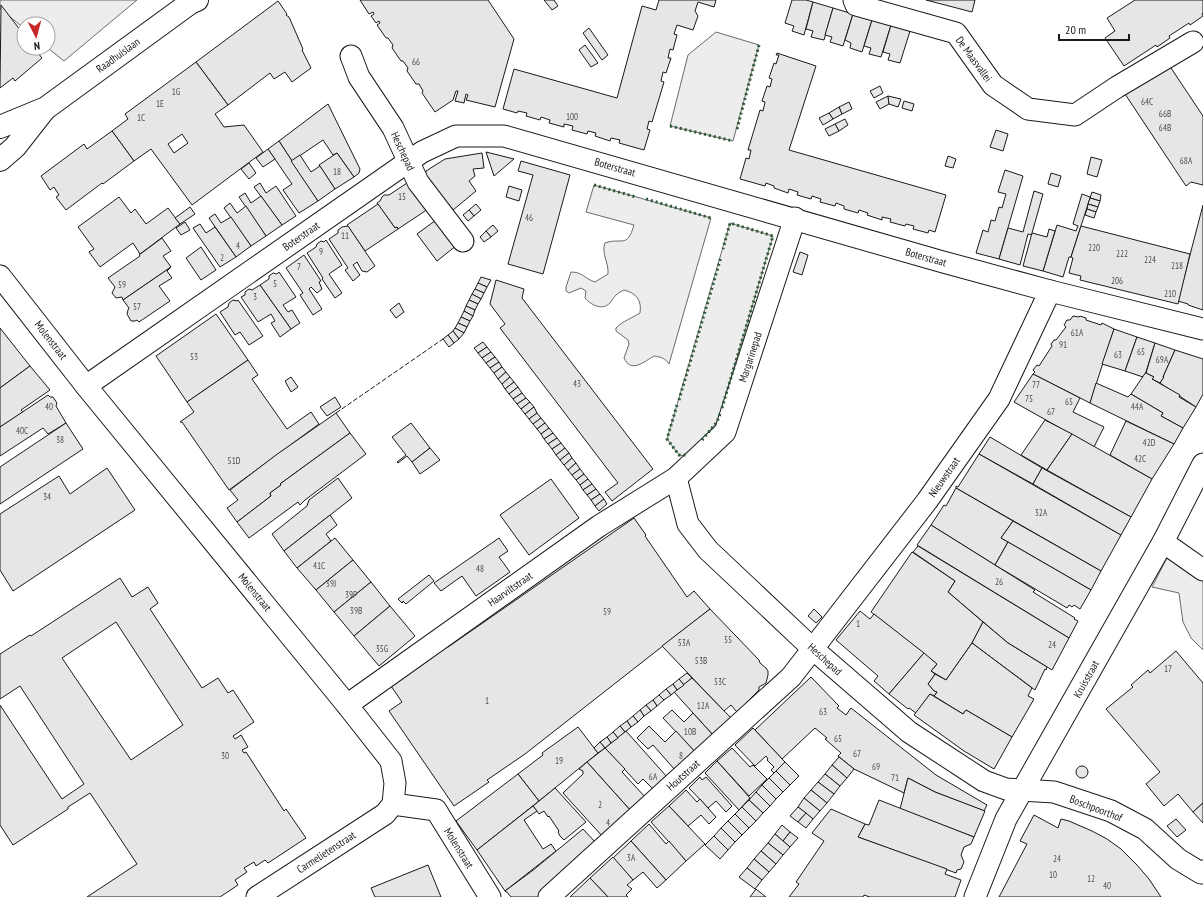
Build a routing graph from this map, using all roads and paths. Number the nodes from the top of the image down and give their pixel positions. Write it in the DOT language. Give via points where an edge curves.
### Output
graph roads {
  1 [pos="854,0"];
  2 [pos="193,1"];
  3 [pos="1193,42"];
  4 [pos="351,56"];
  5 [pos="46,108"];
  6 [pos="0,127"];
  7 [pos="0,160"];
  8 [pos="409,161"];
  9 [pos="794,218"];
  10 [pos="463,241"];
  11 [pos="0,276"];
  12 [pos="1050,291"];
  13 [pos="1203,329"];
  14 [pos="86,386"];
  15 [pos="1203,464"];
  16 [pos="676,478"];
  17 [pos="1163,542"];
  18 [pos="1203,570"];
  19 [pos="813,649"];
  20 [pos="347,705"];
  21 [pos="1023,790"];
  22 [pos="393,804"];
  23 [pos="1202,872"];
  24 [pos="257,897"];
  25 [pos="490,897"];
  26 [pos="548,897"];
  27 [pos="975,897"];
  1 -- 3 [label="street, De Maasvallei" via="856,5 956,34 994,85 1016,101 1028,108 1075,115"];
  2 -- 5 [label="street, Raadhuislaan"];
  4 -- 8 [label="street, Heschepad" via="359,76 393,128"];
  5 -- 6 [label="street, Raadhuislaan"];
  5 -- 7 [label="street, Raadhuislaan" via="15,147"];
  8 -- 9 [label="street, Boterstraat" via="456,136 504,136"];
  8 -- 10 [label="street, Heschepad" via="418,182"];
  8 -- 14 [label="street, Boterstraat"];
  9 -- 12 [label="street, Boterstraat"];
  9 -- 16 [label="street, Margarinepad" via="725,432"];
  11 -- 14 [label="street, Molenstraat"];
  12 -- 13 [label="street, Boterstraat"];
  12 -- 19 [label="street, Nieuwstraat" via="999,399 927,501"];
  14 -- 20 [label="street, Molenstraat"];
  15 -- 17 [label="street, Kruisstraat"];
  16 -- 19 [label="street, Heschepad" via="688,524 708,550"];
  16 -- 20 [label="street, Haarviltstraat" via="599,526"];
  17 -- 18 [label="street"];
  17 -- 21 [label="street, Kruisstraat"];
  19 -- 21 [label="street, Heschepad" via="909,732 984,781 1006,789"];
  19 -- 26 [label="street, Houtstraat" via="791,677"];
  20 -- 22 [label="street, Molenstraat" via="391,761 395,783"];
  21 -- 23 [label="street, Boschpoorthof" via="1054,792 1110,811 1145,829 1178,859"];
  21 -- 27 [label="street, Kruisstraat" via="1006,819"];
  22 -- 24 [label="street, Carmelietenstraat" via="385,814"];
  22 -- 25 [label="street, Molenstraat" via="436,810"];
}
